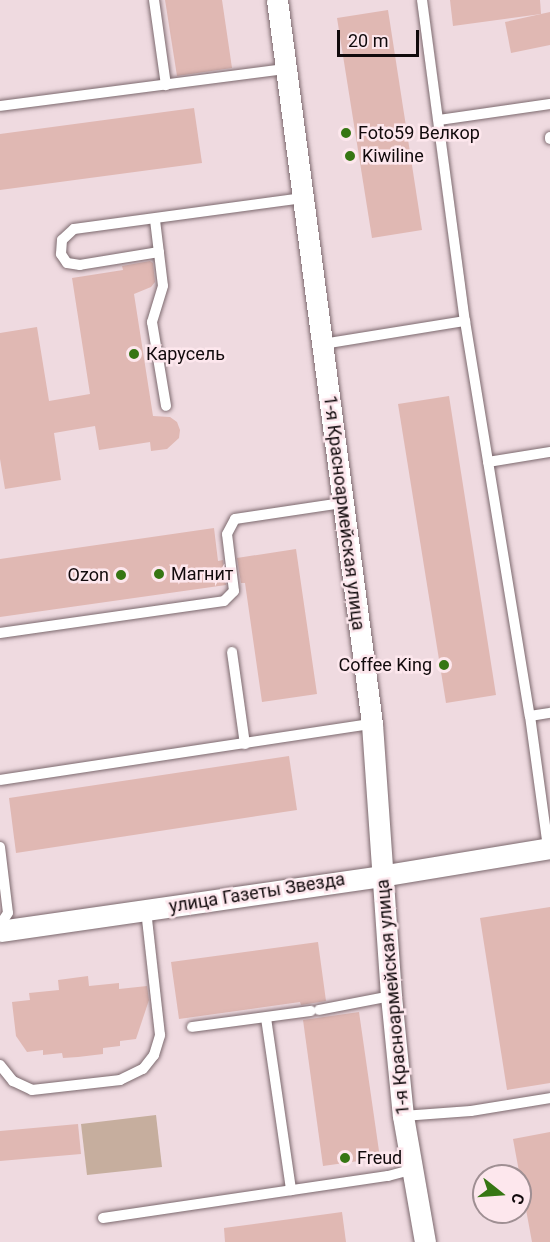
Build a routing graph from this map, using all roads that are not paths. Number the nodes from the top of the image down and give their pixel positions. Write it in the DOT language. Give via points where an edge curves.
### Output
graph roads {
  1 [pos="154,0"];
  2 [pos="277,0"];
  3 [pos="422,0"];
  4 [pos="286,69"];
  5 [pos="166,85"];
  6 [pos="550,104"];
  7 [pos="0,106"];
  8 [pos="439,120"];
  9 [pos="303,198"];
  10 [pos="155,220"];
  11 [pos="159,252"];
  12 [pos="465,321"];
  13 [pos="323,344"];
  14 [pos="166,406"];
  15 [pos="550,452"];
  16 [pos="488,462"];
  17 [pos="342,503"];
  18 [pos="0,633"];
  19 [pos="232,652"];
  20 [pos="550,713"];
  21 [pos="530,716"];
  22 [pos="372,724"];
  23 [pos="245,744"];
  24 [pos="0,780"];
  25 [pos="0,847"];
  26 [pos="549,848"];
  27 [pos="381,876"];
  28 [pos="146,910"];
  29 [pos="0,925"];
  30 [pos="0,931"];
  31 [pos="391,996"];
  32 [pos="266,1018"];
  33 [pos="192,1027"];
  34 [pos="0,1065"];
  35 [pos="550,1098"];
  36 [pos="403,1116"];
  37 [pos="414,1168"];
  38 [pos="291,1190"];
  39 [pos="103,1218"];
  40 [pos="425,1242"];
  1 -- 5 [label="lane"];
  2 -- 4 [label="street, 1-я Красноармейская улица"];
  3 -- 8 [label="lane"];
  4 -- 5 [label="lane"];
  4 -- 9 [label="street, 1-я Красноармейская улица"];
  5 -- 7 [label="lane"];
  6 -- 8 [label="lane"];
  8 -- 12 [label="lane"];
  9 -- 10 [label="lane"];
  9 -- 13 [label="street, 1-я Красноармейская улица"];
  10 -- 11 [label="lane"];
  10 -- 11 [label="lane" via="74,229 62,240 61,254 67,263 80,265"];
  11 -- 14 [label="lane" via="163,286 152,321"];
  12 -- 13 [label="lane"];
  12 -- 16 [label="lane"];
  13 -- 17 [label="street, 1-я Красноармейская улица"];
  15 -- 16 [label="lane"];
  16 -- 21 [label="lane"];
  17 -- 18 [label="lane" via="235,519 227,534 234,591 224,602"];
  17 -- 22 [label="street, 1-я Красноармейская улица"];
  19 -- 23 [label="lane"];
  20 -- 21 [label="lane"];
  21 -- 26 [label="lane"];
  22 -- 23 [label="lane"];
  22 -- 27 [label="street, 1-я Красноармейская улица"];
  23 -- 24 [label="lane"];
  25 -- 29 [label="lane" via="9,913"];
  26 -- 27 [label="street, улица Газеты Звезда"];
  27 -- 28 [label="street, улица Газеты Звезда"];
  27 -- 31 [label="street, 1-я Красноармейская улица"];
  28 -- 30 [label="street, улица Газеты Звезда"];
  28 -- 34 [label="lane" via="160,1035 154,1055 142,1069 120,1080 32,1090 13,1081"];
  31 -- 32 [label="lane"];
  31 -- 36 [label="street, 1-я Красноармейская улица"];
  32 -- 33 [label="lane"];
  32 -- 38 [label="lane"];
  35 -- 36 [label="lane"];
  36 -- 37 [label="street, 1-я Красноармейская улица"];
  37 -- 38 [label="lane" via="388,1176"];
  37 -- 40 [label="street, 1-я Красноармейская улица"];
  38 -- 39 [label="lane"];
}
